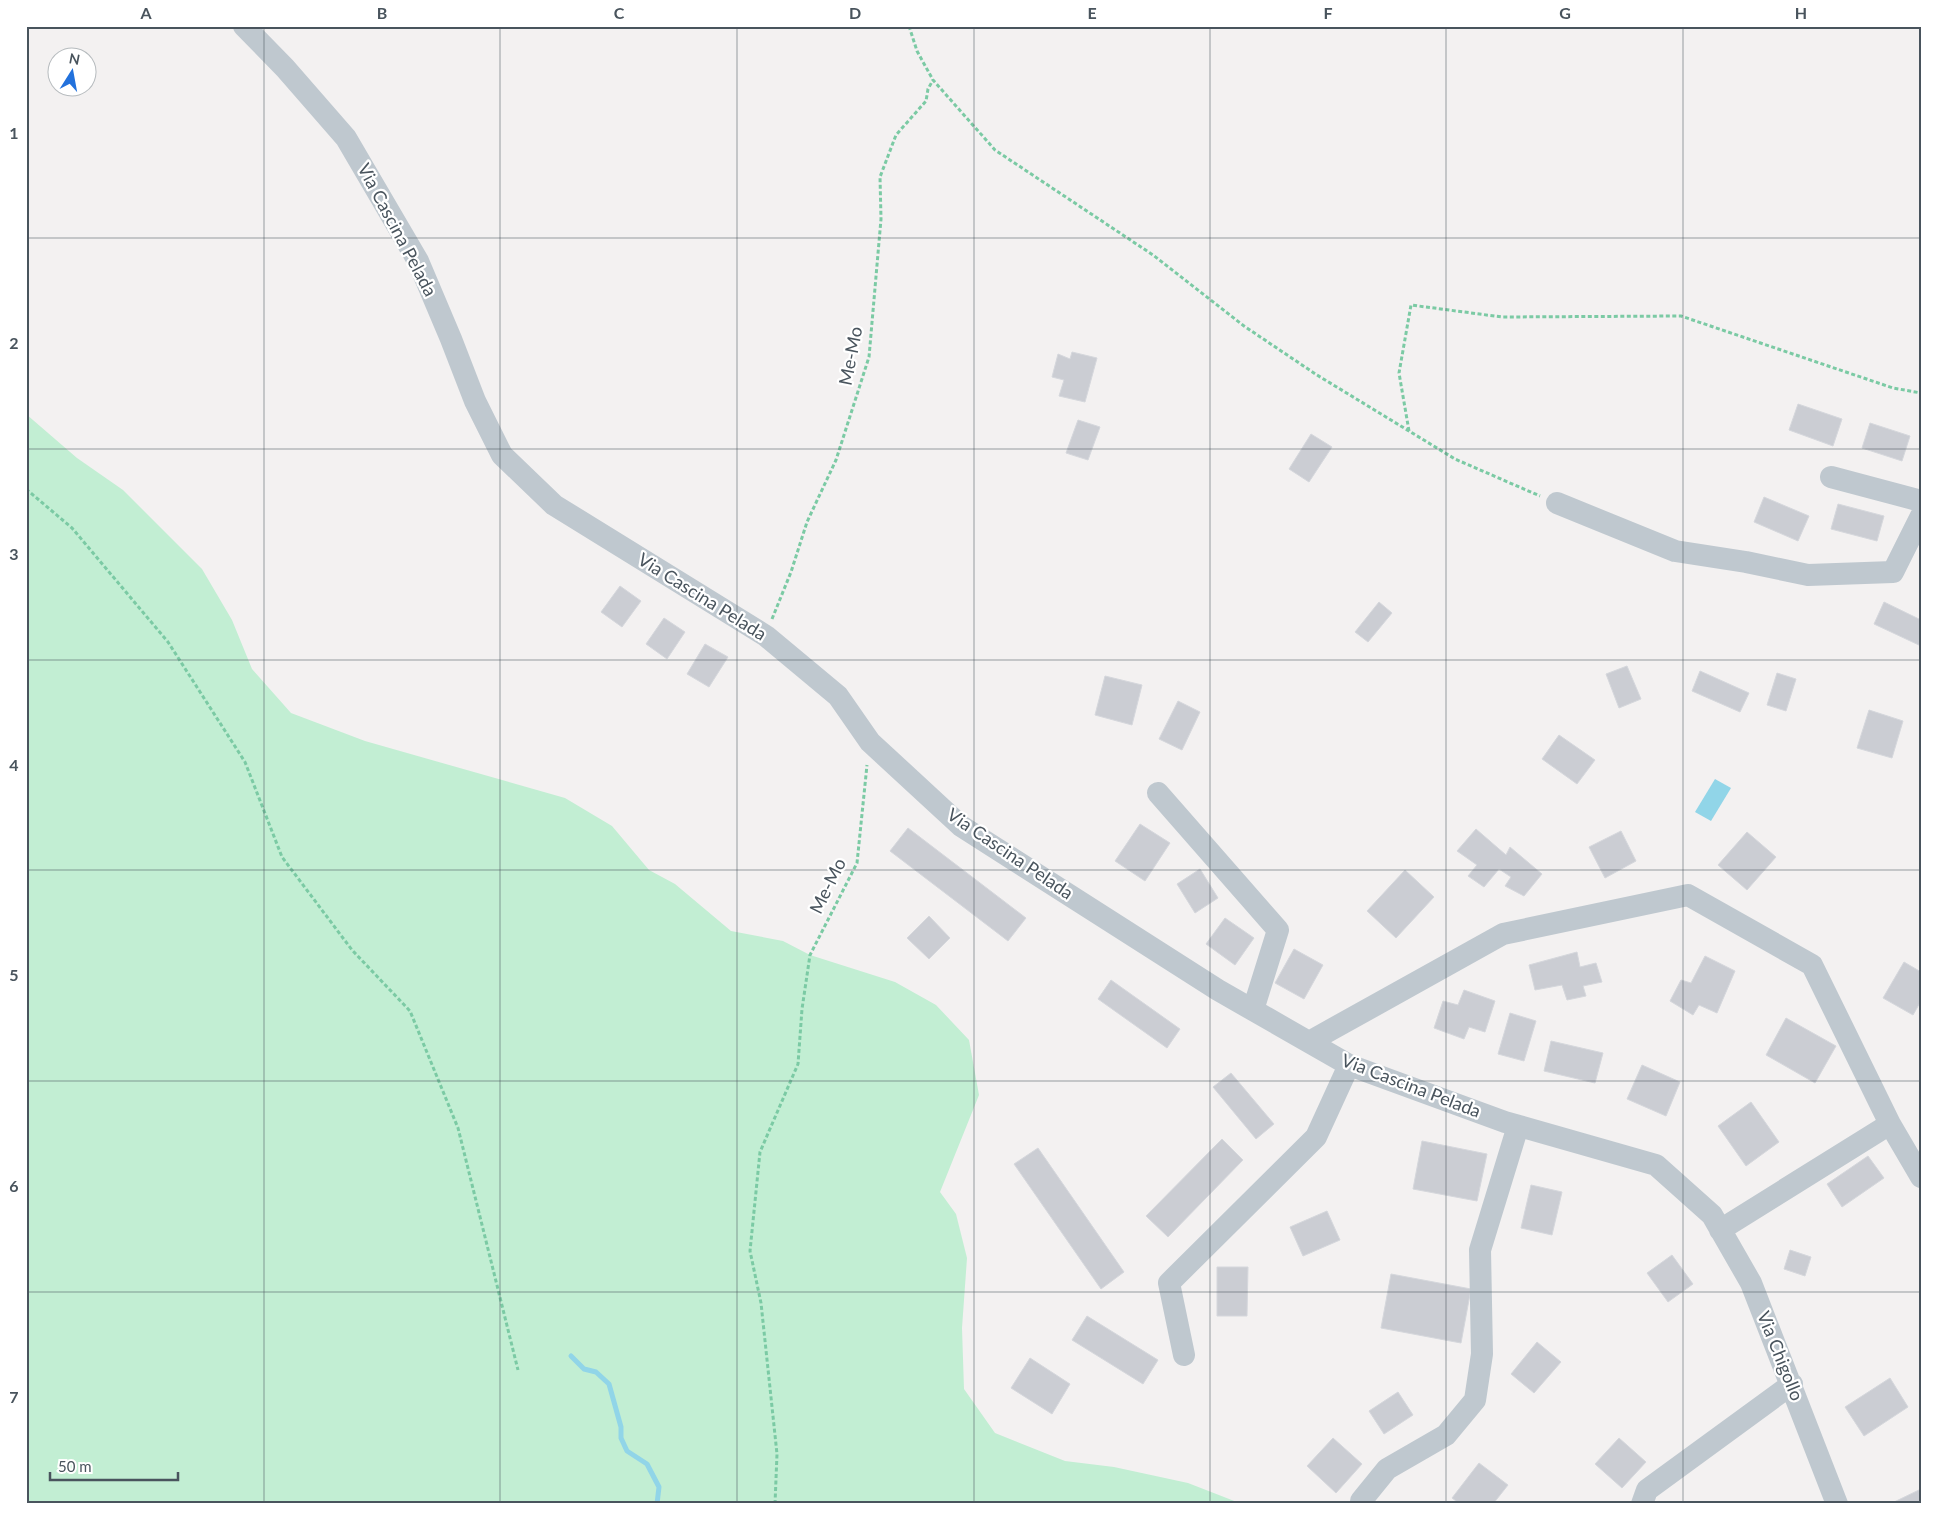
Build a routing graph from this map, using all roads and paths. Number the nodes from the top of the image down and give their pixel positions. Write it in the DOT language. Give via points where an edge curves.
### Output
graph roads {
  1 [pos="244,26"];
  2 [pos="909,26"];
  3 [pos="933,80"];
  4 [pos="1921,394"];
  5 [pos="1409,431"];
  6 [pos="1831,477"];
  7 [pos="26,489"];
  8 [pos="1921,501"];
  9 [pos="1557,503"];
  10 [pos="1921,516"];
  11 [pos="766,636"];
  12 [pos="870,742"];
  13 [pos="1158,792"];
  14 [pos="1253,1010"];
  15 [pos="1309,1042"];
  16 [pos="1349,1065"];
  17 [pos="1890,1124"];
  18 [pos="1518,1126"];
  19 [pos="1921,1177"];
  20 [pos="1716,1222"];
  21 [pos="1184,1355"];
  22 [pos="518,1370"];
  23 [pos="1792,1384"];
  24 [pos="1361,1501"];
  25 [pos="775,1504"];
  26 [pos="1642,1504"];
  27 [pos="1837,1504"];
  1 -- 11 [label="street, Via Cascina Pelada" via="346,138 418,261 475,401 502,455 554,505"];
  2 -- 3 [label="path"];
  3 -- 5 [label="path" via="995,150 1153,255 1244,326"];
  3 -- 11 [label="path, Me-Mo" via="926,101 896,135 880,177 880,228 869,357 836,460 807,522"];
  4 -- 5 [label="path" via="1893,388 1681,316 1502,317 1411,305 1399,373"];
  5 -- 9 [label="path" via="1455,459"];
  6 -- 8 [label="street"];
  7 -- 22 [label="path" via="72,528 168,642 245,762 282,857 352,950 410,1011 458,1128"];
  9 -- 10 [label="street" via="1675,551 1808,575 1893,572"];
  11 -- 12 [label="street, Via Cascina Pelada" via="838,696"];
  12 -- 14 [label="street, Via Cascina Pelada" via="961,826"];
  12 -- 25 [label="path, Me-Mo" via="857,863 810,955 798,1064 760,1152 750,1251 760,1303 777,1454"];
  13 -- 14 [label="street" via="1278,930"];
  14 -- 15 [label="street, Via Cascina Pelada"];
  15 -- 16 [label="street, Via Cascina Pelada"];
  15 -- 17 [label="street" via="1503,934 1688,895 1812,965"];
  16 -- 18 [label="street, Via Cascina Pelada"];
  16 -- 21 [label="street" via="1316,1137 1169,1283"];
  17 -- 19 [label="street"];
  17 -- 20 [label="street"];
  18 -- 20 [label="street, Via Cascina Pelada" via="1656,1165"];
  18 -- 24 [label="street" via="1480,1250 1482,1354 1475,1400 1446,1435 1387,1469"];
  20 -- 23 [label="street, Via Chigollo" via="1751,1283"];
  23 -- 26 [label="street" via="1647,1490"];
  23 -- 27 [label="street, Via Chigollo"];
}
